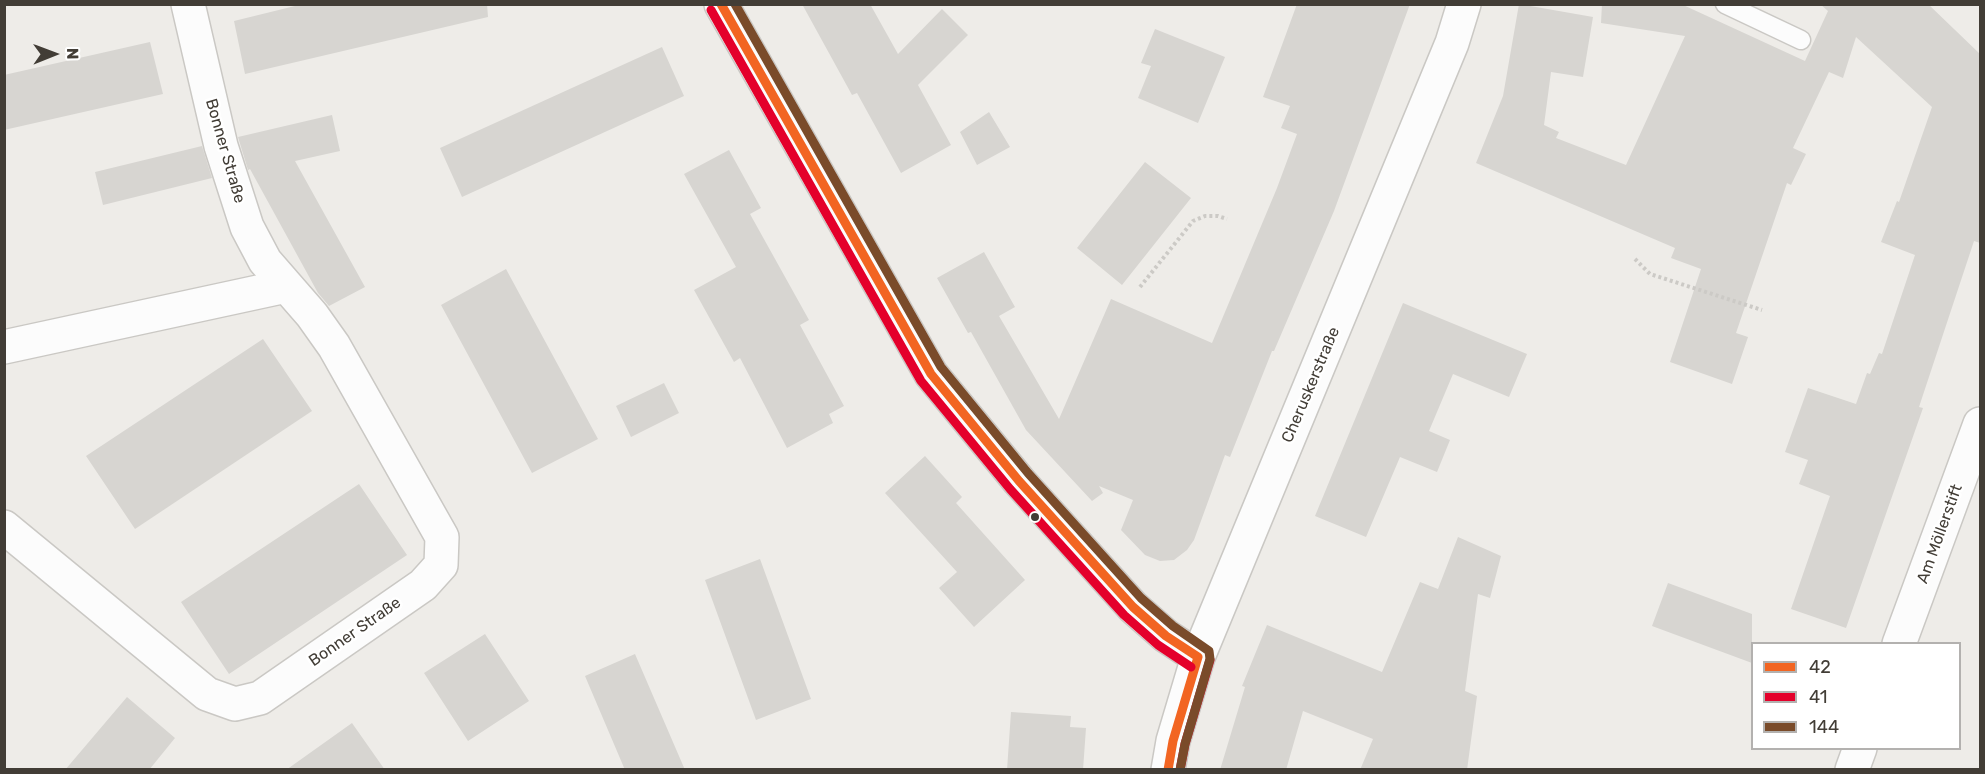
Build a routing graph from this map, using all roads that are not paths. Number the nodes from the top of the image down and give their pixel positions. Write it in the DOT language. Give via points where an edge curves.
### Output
graph roads {
  1 [pos="188,4"];
  2 [pos="721,4"];
  3 [pos="1464,4"];
  4 [pos="1725,4"];
  5 [pos="1802,40"];
  6 [pos="286,286"];
  7 [pos="4,347"];
  8 [pos="1980,424"];
  9 [pos="4,528"];
  10 [pos="1900,642"];
  11 [pos="1198,657"];
  12 [pos="1859,750"];
  13 [pos="1168,770"];
  14 [pos="1852,770"];
  1 -- 6 [label="street, Bonner Straße" via="221,146 248,227 265,261"];
  2 -- 11 [label="street" via="932,374 1019,481 1133,607"];
  3 -- 11 [label="street, Cheruskerstraße" via="1452,43"];
  4 -- 5 [label="lane"];
  6 -- 7 [label="street"];
  6 -- 9 [label="street, Bonner Straße" via="334,346 442,537 441,565 423,585 260,698 235,704 207,694"];
  8 -- 10 [label="street, Am Möllerstift"];
  11 -- 13 [label="street, Cheruskerstraße"];
  12 -- 14 [label="street"];
}
